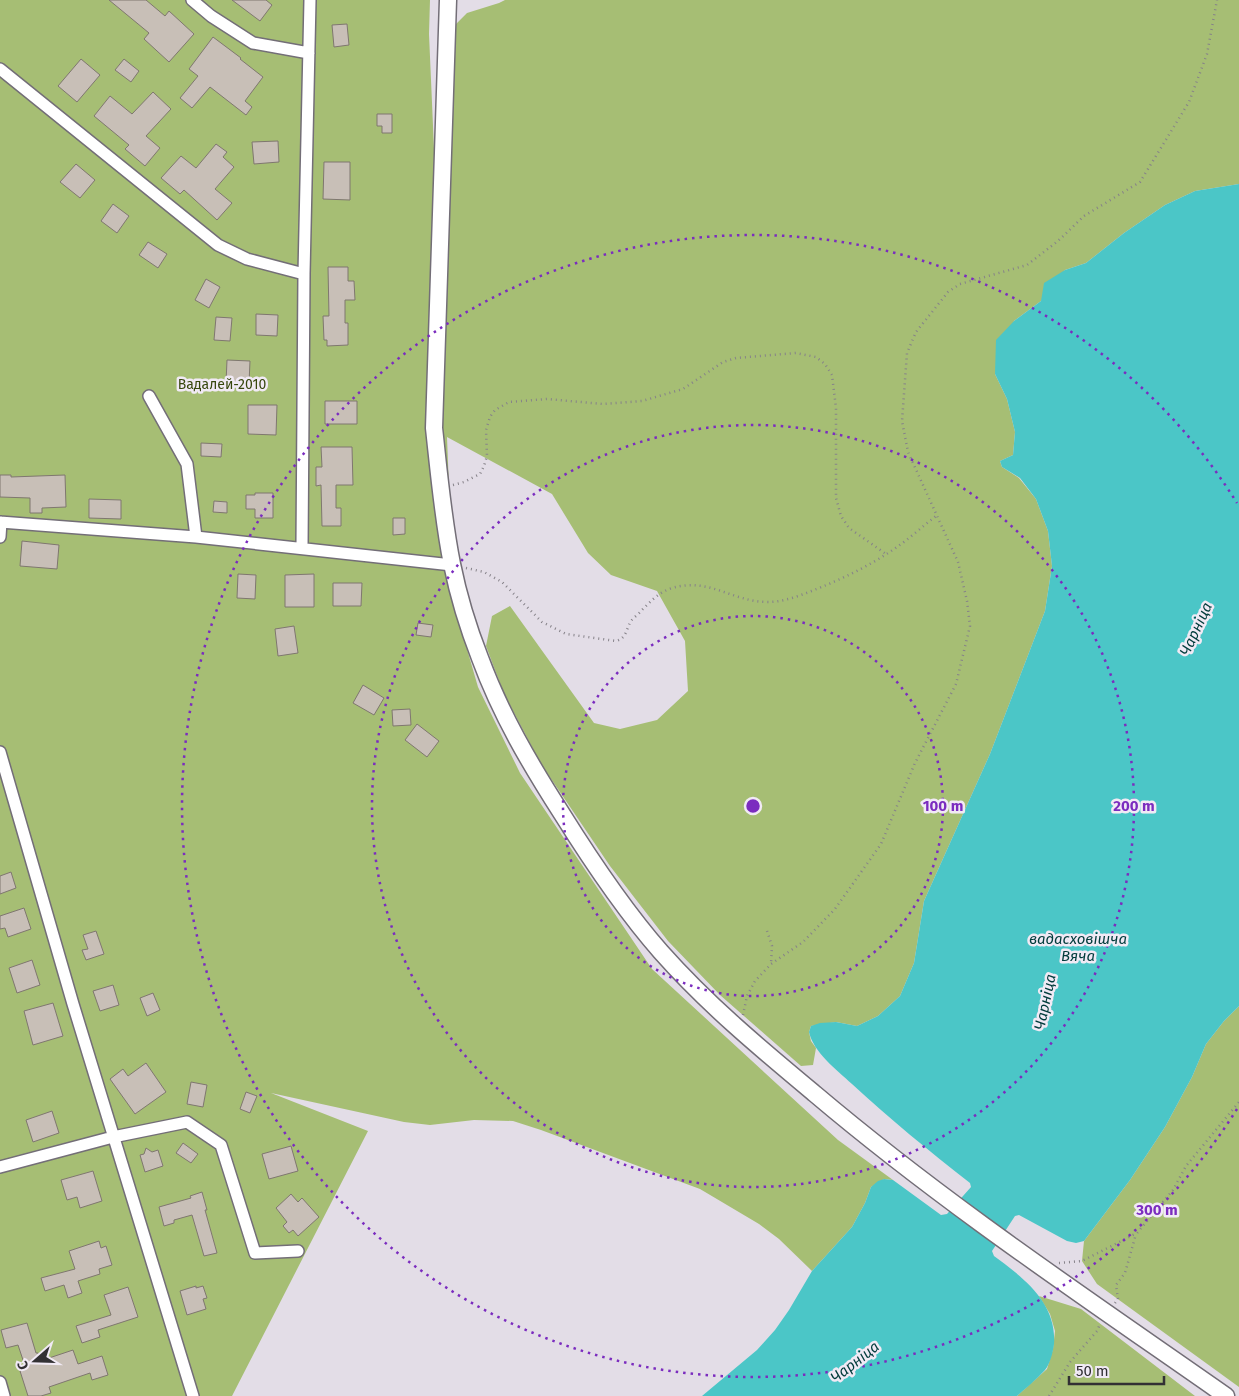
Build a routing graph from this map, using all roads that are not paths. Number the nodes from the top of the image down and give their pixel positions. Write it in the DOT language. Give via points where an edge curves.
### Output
graph roads {
  1 [pos="192,0"];
  2 [pos="310,0"];
  3 [pos="448,0"];
  4 [pos="309,52"];
  5 [pos="0,69"];
  6 [pos="304,274"];
  7 [pos="149,396"];
  8 [pos="0,522"];
  9 [pos="0,537"];
  10 [pos="196,537"];
  11 [pos="302,548"];
  12 [pos="452,565"];
  13 [pos="0,752"];
  14 [pos="113,1136"];
  15 [pos="0,1167"];
  16 [pos="298,1251"];
  17 [pos="0,1382"];
  18 [pos="4,1396"];
  19 [pos="193,1396"];
  20 [pos="1226,1396"];
  1 -- 4 [label="street" via="253,42"];
  2 -- 4 [label="street"];
  3 -- 12 [label="street" via="434,428"];
  4 -- 6 [label="street"];
  5 -- 6 [label="street" via="218,245 247,259"];
  6 -- 11 [label="street"];
  7 -- 10 [label="street" via="187,464"];
  8 -- 9 [label="street"];
  8 -- 10 [label="street"];
  10 -- 11 [label="street"];
  11 -- 12 [label="street"];
  12 -- 20 [label="street" via="482,664 500,708 531,766 581,845 660,950 738,1030 853,1126 942,1196"];
  13 -- 14 [label="street"];
  14 -- 15 [label="street"];
  14 -- 16 [label="street" via="187,1122 221,1145 255,1253"];
  14 -- 19 [label="street"];
  17 -- 18 [label="street"];
}
